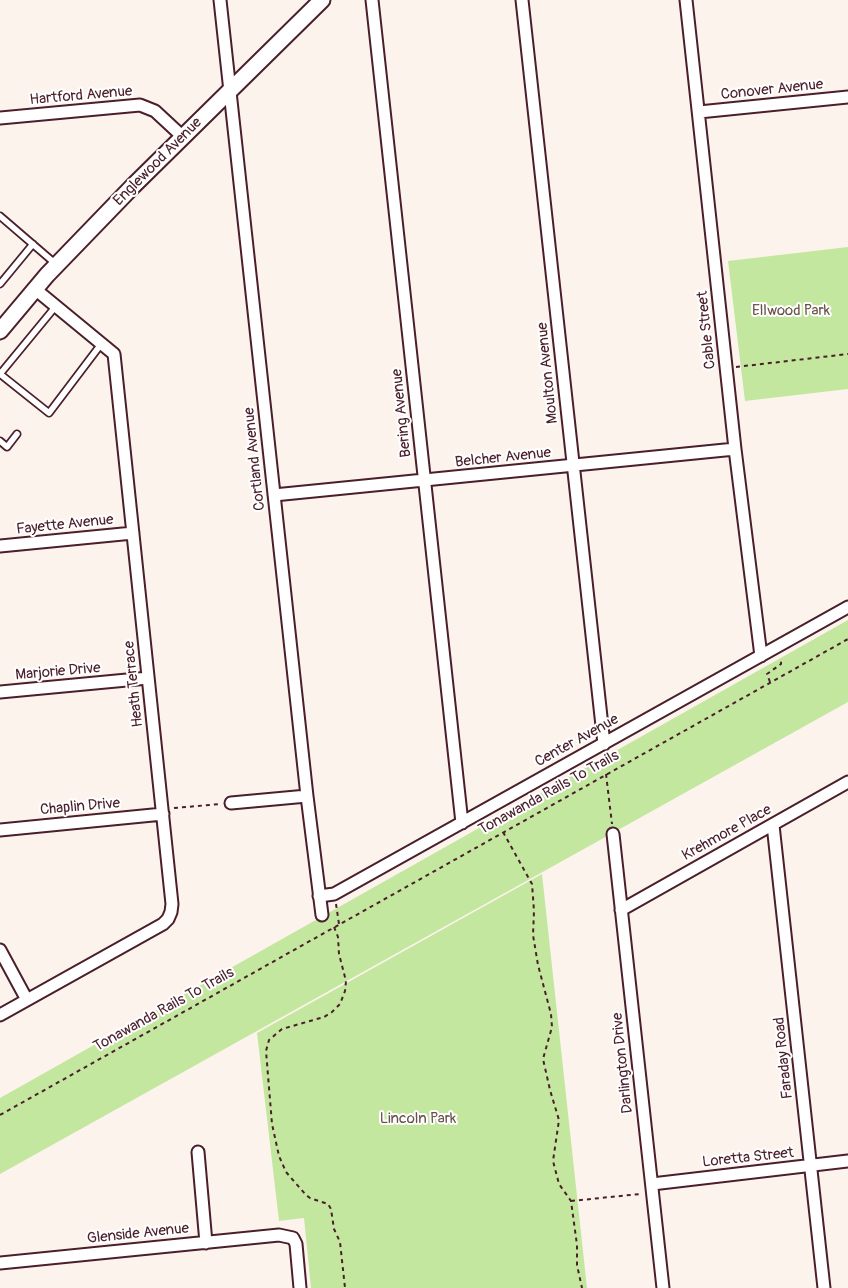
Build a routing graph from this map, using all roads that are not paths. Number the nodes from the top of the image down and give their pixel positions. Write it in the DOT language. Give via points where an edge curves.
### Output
graph roads {
  1 [pos="220,0"];
  2 [pos="322,0"];
  3 [pos="372,0"];
  4 [pos="522,0"];
  5 [pos="686,0"];
  6 [pos="230,91"];
  7 [pos="848,97"];
  8 [pos="699,112"];
  9 [pos="0,118"];
  10 [pos="183,137"];
  11 [pos="0,216"];
  12 [pos="33,244"];
  13 [pos="57,265"];
  14 [pos="0,284"];
  15 [pos="35,288"];
  16 [pos="56,306"];
  17 [pos="4,323"];
  18 [pos="102,343"];
  19 [pos="0,374"];
  20 [pos="18,434"];
  21 [pos="0,441"];
  22 [pos="735,449"];
  23 [pos="573,466"];
  24 [pos="424,481"];
  25 [pos="274,495"];
  26 [pos="133,533"];
  27 [pos="0,546"];
  28 [pos="848,607"];
  29 [pos="761,656"];
  30 [pos="148,678"];
  31 [pos="0,692"];
  32 [pos="604,744"];
  33 [pos="848,782"];
  34 [pos="307,796"];
  35 [pos="231,803"];
  36 [pos="162,812"];
  37 [pos="462,823"];
  38 [pos="773,824"];
  39 [pos="0,830"];
  40 [pos="613,834"];
  41 [pos="319,896"];
  42 [pos="621,910"];
  43 [pos="322,916"];
  44 [pos="0,950"];
  45 [pos="27,1000"];
  46 [pos="0,1015"];
  47 [pos="198,1152"];
  48 [pos="848,1161"];
  49 [pos="811,1166"];
  50 [pos="652,1184"];
  51 [pos="206,1243"];
  52 [pos="0,1263"];
  53 [pos="300,1288"];
  54 [pos="663,1288"];
  55 [pos="824,1288"];
  1 -- 6 [label="street, Cortland Avenue"];
  2 -- 6 [label="street, Englewood Avenue"];
  3 -- 24 [label="street, Bering Avenue"];
  4 -- 23 [label="street, Moulton Avenue"];
  5 -- 8 [label="street, Cable Street"];
  6 -- 10 [label="street, Englewood Avenue"];
  6 -- 25 [label="street, Cortland Avenue"];
  7 -- 8 [label="street, Conover Avenue"];
  8 -- 22 [label="street, Cable Street"];
  9 -- 10 [label="street, Hartford Avenue" via="140,105 155,111"];
  10 -- 13 [label="street, Englewood Avenue"];
  11 -- 12 [label="lane"];
  12 -- 13 [label="lane"];
  12 -- 14 [label="lane"];
  13 -- 15 [label="street, Englewood Avenue"];
  15 -- 16 [label="street, Heath Terrace"];
  15 -- 17 [label="street, Englewood Avenue"];
  16 -- 18 [label="street, Heath Terrace"];
  16 -- 19 [label="lane"];
  18 -- 19 [label="lane" via="49,413"];
  18 -- 26 [label="street, Heath Terrace" via="114,354"];
  20 -- 21 [label="lane" via="7,447"];
  22 -- 23 [label="street, Belcher Avenue"];
  22 -- 29 [label="street, Cable Street"];
  23 -- 24 [label="street, Belcher Avenue"];
  23 -- 32 [label="street, Moulton Avenue"];
  24 -- 25 [label="street, Belcher Avenue"];
  24 -- 37 [label="street, Bering Avenue"];
  25 -- 34 [label="street, Cortland Avenue"];
  26 -- 27 [label="street, Fayette Avenue"];
  26 -- 30 [label="street, Heath Terrace"];
  28 -- 29 [label="street, Center Avenue"];
  29 -- 32 [label="street, Center Avenue"];
  30 -- 31 [label="street, Marjorie Drive"];
  30 -- 36 [label="street, Heath Terrace"];
  32 -- 37 [label="street, Center Avenue"];
  33 -- 38 [label="street, Krehmore Place"];
  34 -- 35 [label="street"];
  34 -- 41 [label="street, Cortland Avenue"];
  36 -- 39 [label="street, Chaplin Drive"];
  36 -- 45 [label="street, Heath Terrace" via="172,904 168,919"];
  37 -- 41 [label="street, Center Avenue" via="334,894"];
  38 -- 42 [label="street, Krehmore Place"];
  38 -- 49 [label="street, Faraday Road"];
  40 -- 42 [label="street, Darlington Drive"];
  41 -- 43 [label="street, Cortland Avenue"];
  42 -- 50 [label="street, Darlington Drive"];
  44 -- 45 [label="street"];
  45 -- 46 [label="street, Heath Terrace"];
  47 -- 51 [label="street"];
  48 -- 49 [label="street, Loretta Street"];
  49 -- 50 [label="street, Loretta Street"];
  49 -- 55 [label="street, Faraday Road"];
  50 -- 54 [label="street, Darlington Drive"];
  51 -- 52 [label="street, Glenside Avenue"];
  51 -- 53 [label="street, Glenside Avenue" via="279,1235 293,1238"];
}
